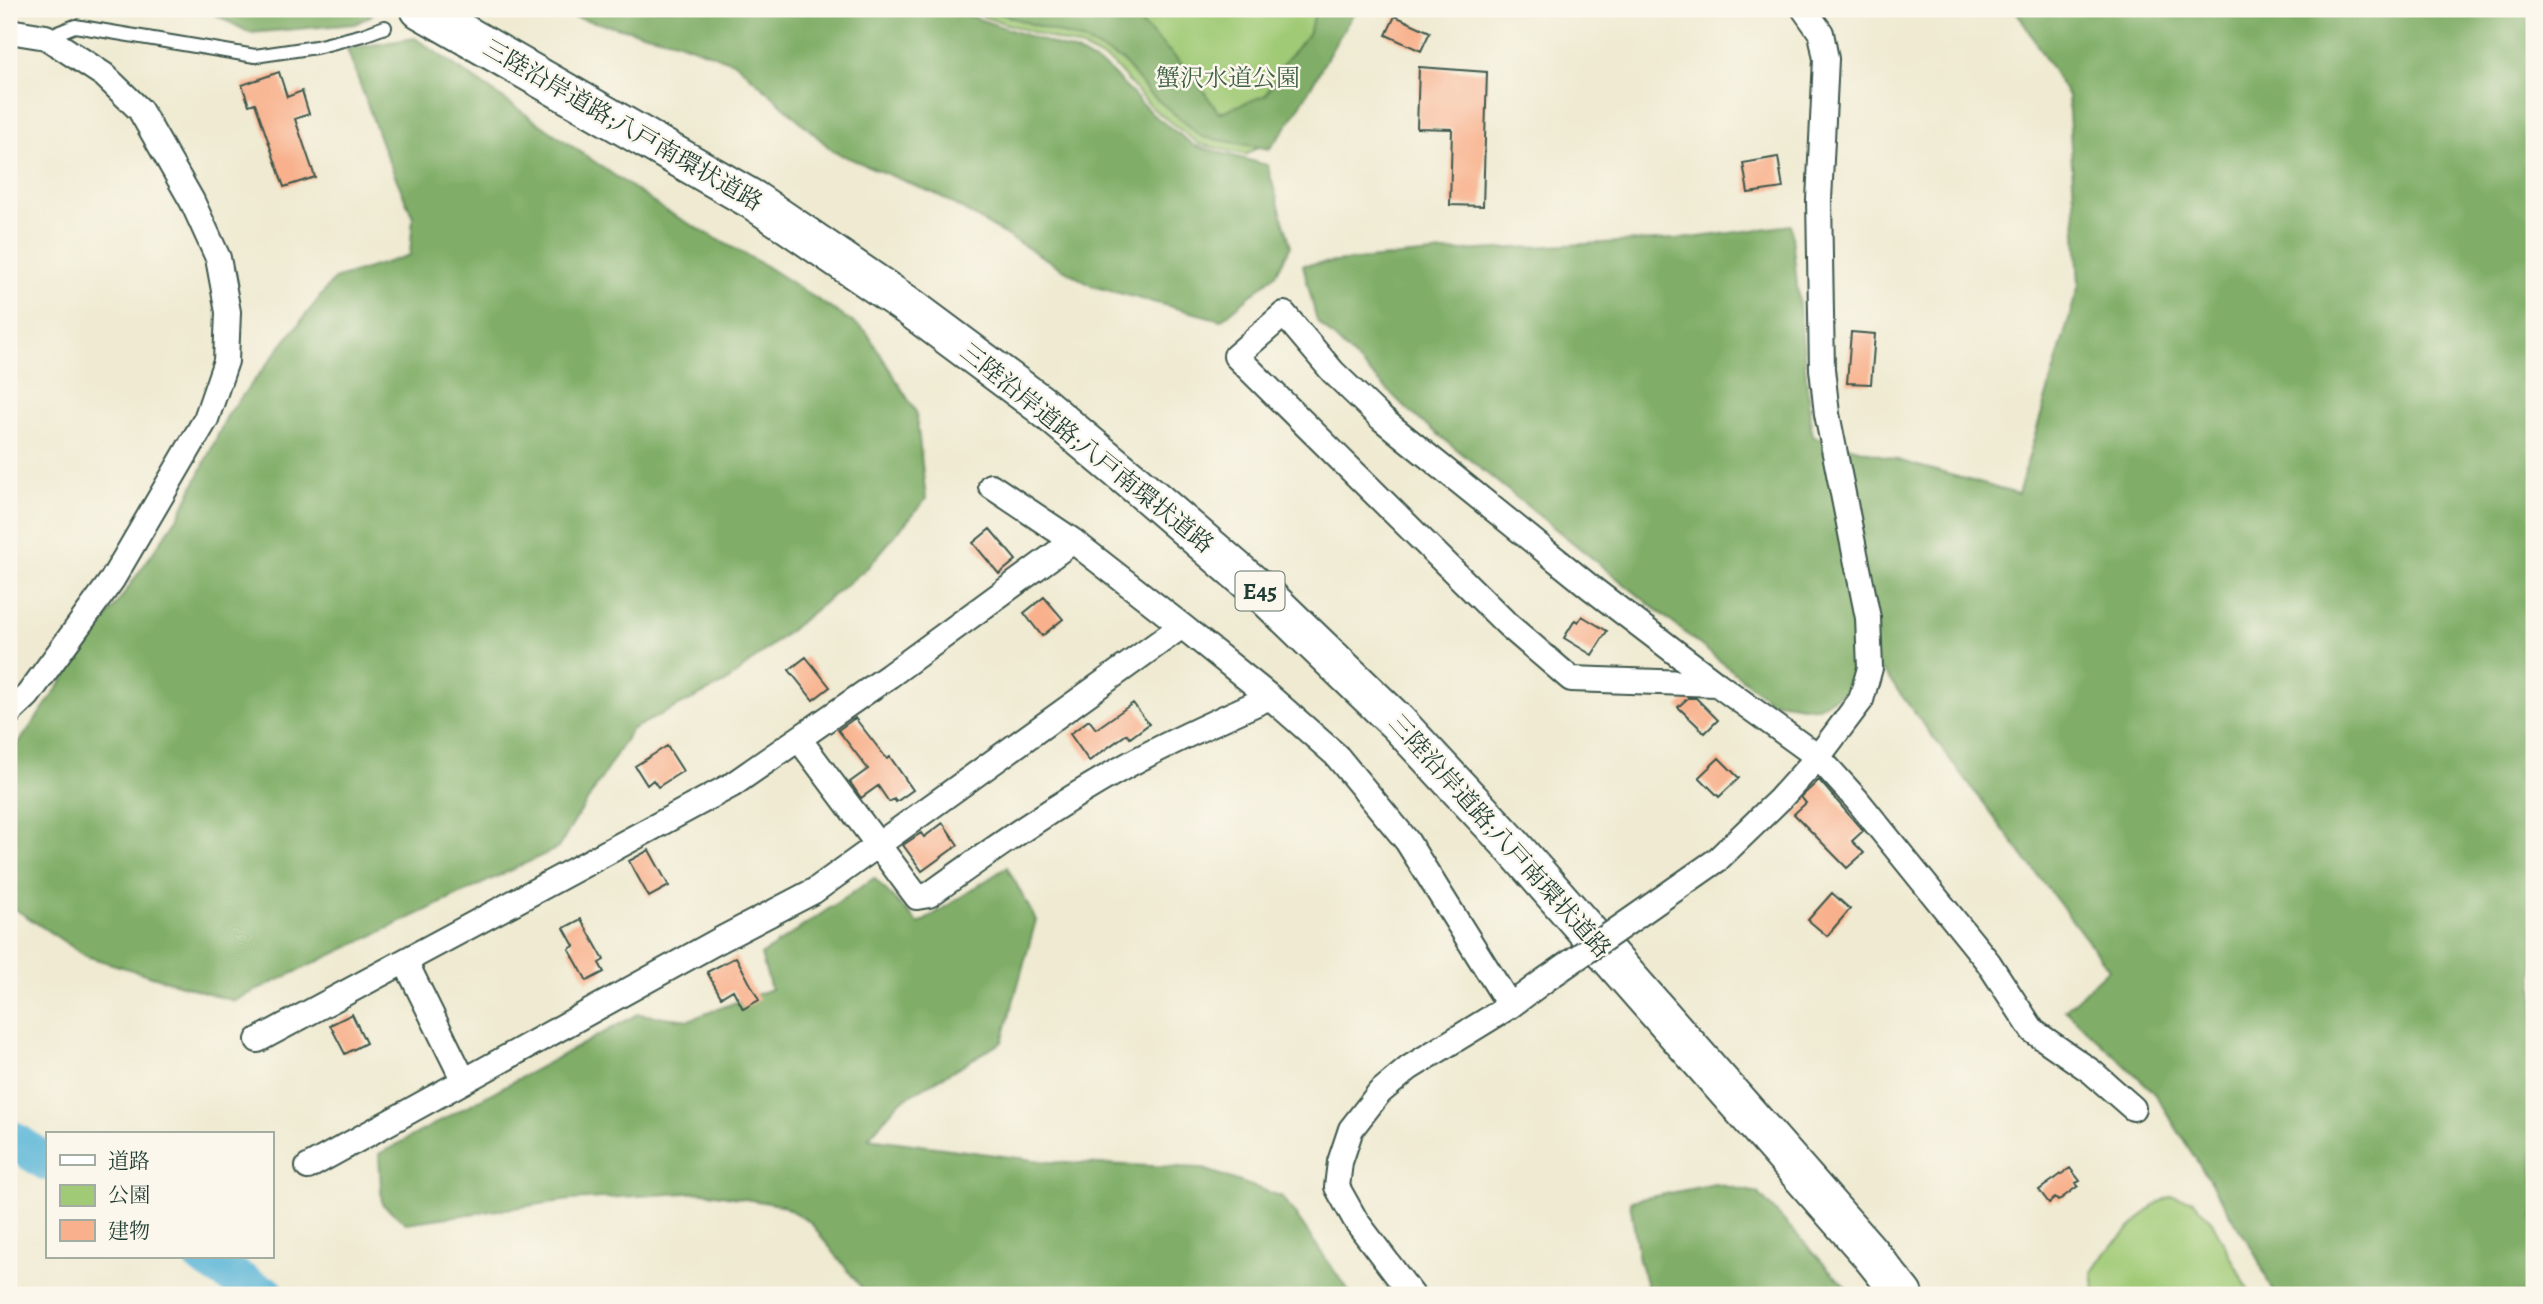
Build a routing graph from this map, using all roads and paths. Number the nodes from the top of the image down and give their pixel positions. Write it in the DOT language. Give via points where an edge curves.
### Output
graph roads {
  1 [pos="420,9"];
  2 [pos="1804,9"];
  3 [pos="385,27"];
  4 [pos="9,31"];
  5 [pos="46,37"];
  6 [pos="991,486"];
  7 [pos="1073,541"];
  8 [pos="1182,626"];
  9 [pos="1717,684"];
  10 [pos="1270,697"];
  11 [pos="9,713"];
  12 [pos="800,739"];
  13 [pos="1818,757"];
  14 [pos="880,844"];
  15 [pos="405,961"];
  16 [pos="1510,1006"];
  17 [pos="258,1040"];
  18 [pos="464,1081"];
  19 [pos="2133,1108"];
  20 [pos="308,1167"];
  21 [pos="1412,1295"];
  22 [pos="1903,1295"];
  1 -- 22 [label="highway, 三陸沿岸道路;八戸南環状道路 / E45" via="752,200 911,308 1040,404 1267,597 1398,723 1508,841"];
  2 -- 13 [label="street" via="1821,33 1826,59 1819,201 1822,369 1868,618 1870,668 1861,699"];
  3 -- 5 [label="lane" via="316,47 255,56 75,26"];
  4 -- 5 [label="street"];
  5 -- 11 [label="street" via="104,75 140,110 192,201 218,258 228,312 226,361 206,418 112,580 28,695"];
  6 -- 7 [label="street"];
  7 -- 8 [label="street"];
  7 -- 12 [label="street"];
  8 -- 10 [label="street"];
  8 -- 14 [label="street"];
  9 -- 9 [label="street" via="1571,679 1508,625 1236,355 1284,314 1333,372 1382,419"];
  9 -- 13 [label="street"];
  10 -- 14 [label="street" via="1125,766 1018,831 929,895 917,897"];
  10 -- 16 [label="street" via="1336,755 1407,841"];
  12 -- 14 [label="street"];
  12 -- 15 [label="street" via="732,785"];
  13 -- 16 [label="street, bridge" via="1717,860"];
  13 -- 19 [label="street" via="1988,962 2034,1031"];
  14 -- 18 [label="street" via="814,891"];
  15 -- 17 [label="street"];
  15 -- 18 [label="street"];
  16 -- 21 [label="street" via="1409,1068 1379,1093 1351,1129 1337,1187 1356,1221"];
  18 -- 20 [label="street"];
}
